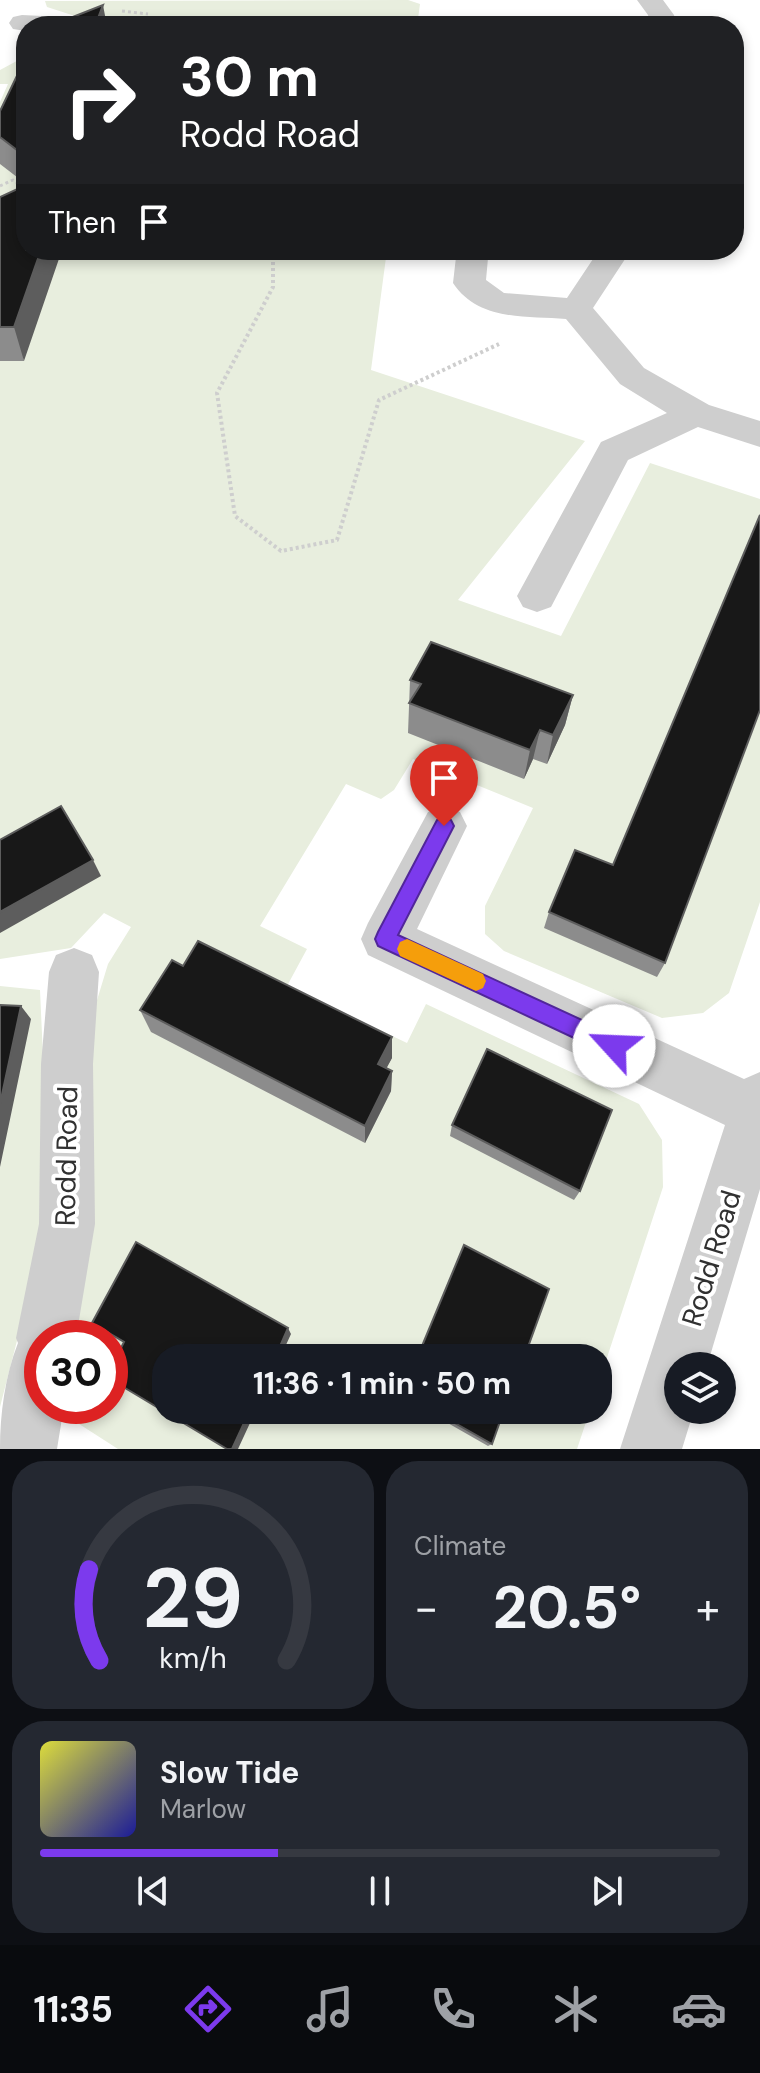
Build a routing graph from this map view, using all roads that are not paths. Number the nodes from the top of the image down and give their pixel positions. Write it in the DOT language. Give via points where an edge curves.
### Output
graph roads {
  1 [pos="472,260"];
  2 [pos="608,260"];
  3 [pos="576,309"];
  4 [pos="696,414"];
  5 [pos="760,434"];
  6 [pos="537,596"];
  7 [pos="444,826"];
  8 [pos="74,972"];
  9 [pos="758,1106"];
  10 [pos="49,1320"];
  11 [pos="664,1444"];
  1 -- 3 [label="street" via="469,283 496,303"];
  2 -- 3 [label="street"];
  3 -- 4 [label="street" via="632,376"];
  4 -- 5 [label="street"];
  4 -- 6 [label="street" via="614,451"];
  7 -- 9 [label="street, Rodd Road" via="386,939"];
  8 -- 10 [label="street, Rodd Road" via="67,1064 67,1224"];
  9 -- 11 [label="street, Rodd Road"];
}
